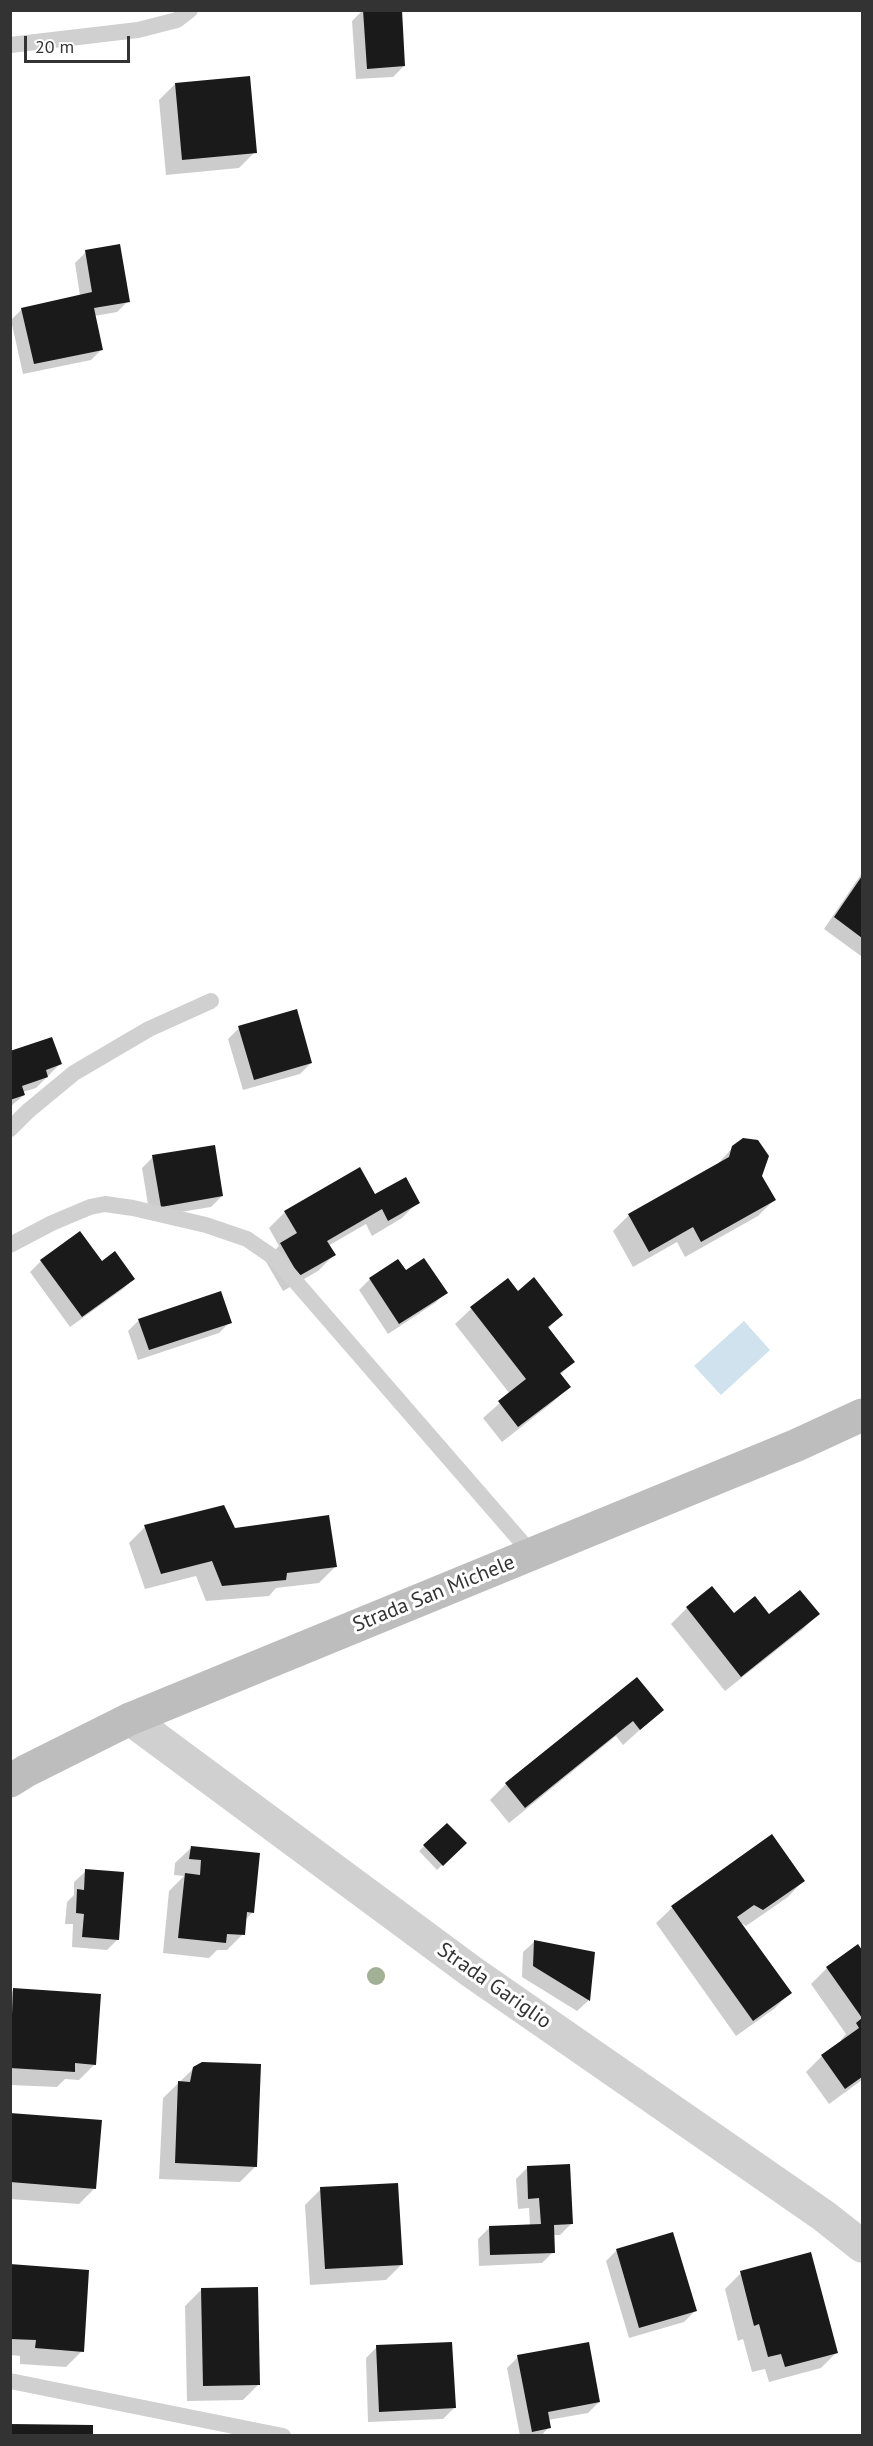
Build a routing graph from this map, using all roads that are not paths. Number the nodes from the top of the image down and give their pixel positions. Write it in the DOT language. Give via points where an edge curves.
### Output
graph roads {
  1 [pos="190,10"];
  2 [pos="10,45"];
  3 [pos="211,1001"];
  4 [pos="10,1130"];
  5 [pos="10,1245"];
  6 [pos="862,1415"];
  7 [pos="532,1554"];
  8 [pos="130,1719"];
  9 [pos="10,1781"];
  10 [pos="862,2246"];
  11 [pos="10,2381"];
  12 [pos="283,2436"];
  1 -- 2 [label="lane" via="177,20 138,30"];
  3 -- 4 [label="lane" via="149,1029 74,1073"];
  5 -- 7 [label="lane" via="52,1223 105,1204 206,1225 247,1239 276,1259"];
  6 -- 7 [label="street, Strada San Michele"];
  7 -- 8 [label="street, Strada San Michele"];
  8 -- 9 [label="street, Strada San Michele"];
  8 -- 10 [label="street, Strada Gariglio" via="472,1972"];
  11 -- 12 [label="lane"];
}
